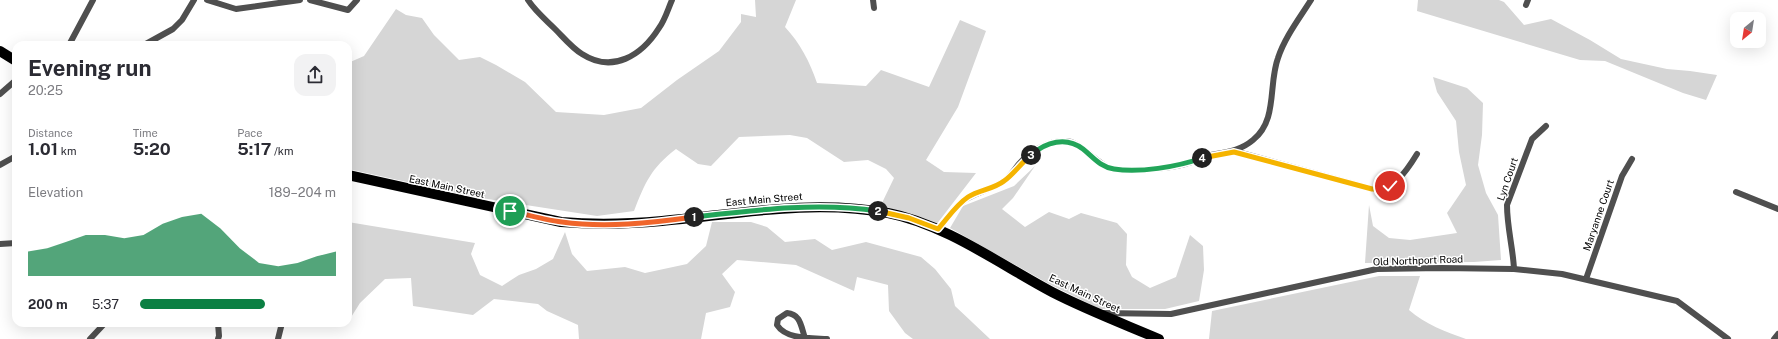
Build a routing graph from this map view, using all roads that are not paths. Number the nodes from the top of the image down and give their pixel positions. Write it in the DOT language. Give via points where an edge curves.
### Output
graph roads {
  1 [pos="93,0"];
  2 [pos="194,0"];
  3 [pos="207,0"];
  4 [pos="300,0"];
  5 [pos="310,0"];
  6 [pos="357,0"];
  7 [pos="528,0"];
  8 [pos="672,0"];
  9 [pos="873,0"];
  10 [pos="1310,0"];
  11 [pos="874,8"];
  12 [pos="71,41"];
  13 [pos="152,41"];
  14 [pos="0,51"];
  15 [pos="12,58"];
  16 [pos="12,84"];
  17 [pos="0,94"];
  18 [pos="1546,126"];
  19 [pos="1234,152"];
  20 [pos="1417,154"];
  21 [pos="12,158"];
  22 [pos="1632,159"];
  23 [pos="0,165"];
  24 [pos="352,177"];
  25 [pos="1736,192"];
  26 [pos="1778,209"];
  27 [pos="938,229"];
  28 [pos="0,244"];
  29 [pos="12,244"];
  30 [pos="1514,269"];
  31 [pos="1586,279"];
  32 [pos="1098,313"];
  33 [pos="102,327"];
  34 [pos="218,327"];
  35 [pos="281,327"];
  36 [pos="1778,334"];
  37 [pos="805,338"];
  38 [pos="90,339"];
  39 [pos="218,339"];
  40 [pos="278,339"];
  41 [pos="827,339"];
  42 [pos="1159,339"];
  43 [pos="1728,339"];
  44 [pos="1774,339"];
  1 -- 12 [label="street"];
  2 -- 13 [label="street" via="173,30"];
  3 -- 4 [label="street" via="236,9"];
  5 -- 6 [label="street" via="348,10"];
  7 -- 8 [label="street" via="571,46 596,61 610,63 639,52 660,27"];
  9 -- 11 [label="street"];
  10 -- 19 [label="street" via="1278,59 1272,104 1265,122 1253,140"];
  14 -- 15 [label="main road"];
  16 -- 17 [label="street"];
  18 -- 30 [label="street, Lyn Court" via="1532,139 1507,205"];
  19 -- 20 [label="street" via="1372,189 1382,189 1399,179 1408,170"];
  19 -- 27 [label="street" via="1173,166 1125,170 1102,165 1076,144 1066,140 1053,142 1033,153 1004,181 968,197"];
  21 -- 23 [label="street"];
  22 -- 31 [label="street, Maryanne Court" via="1622,176"];
  24 -- 27 [label="main road, East Main Street" via="561,222 594,225 816,207 889,213"];
  25 -- 26 [label="street"];
  27 -- 32 [label="main road, East Main Street" via="1054,293"];
  28 -- 29 [label="street"];
  30 -- 31 [label="street, Old Northport Road"];
  30 -- 32 [label="street, Old Northport Road" via="1377,269 1171,314"];
  31 -- 43 [label="street, Old Northport Road" via="1677,301"];
  32 -- 42 [label="main road, East Main Street"];
  33 -- 38 [label="street"];
  34 -- 39 [label="street"];
  35 -- 40 [label="street"];
  36 -- 44 [label="street"];
  37 -- 37 [label="street" via="798,317 793,313 787,313 778,319 777,325 784,335"];
  37 -- 41 [label="street"];
}
